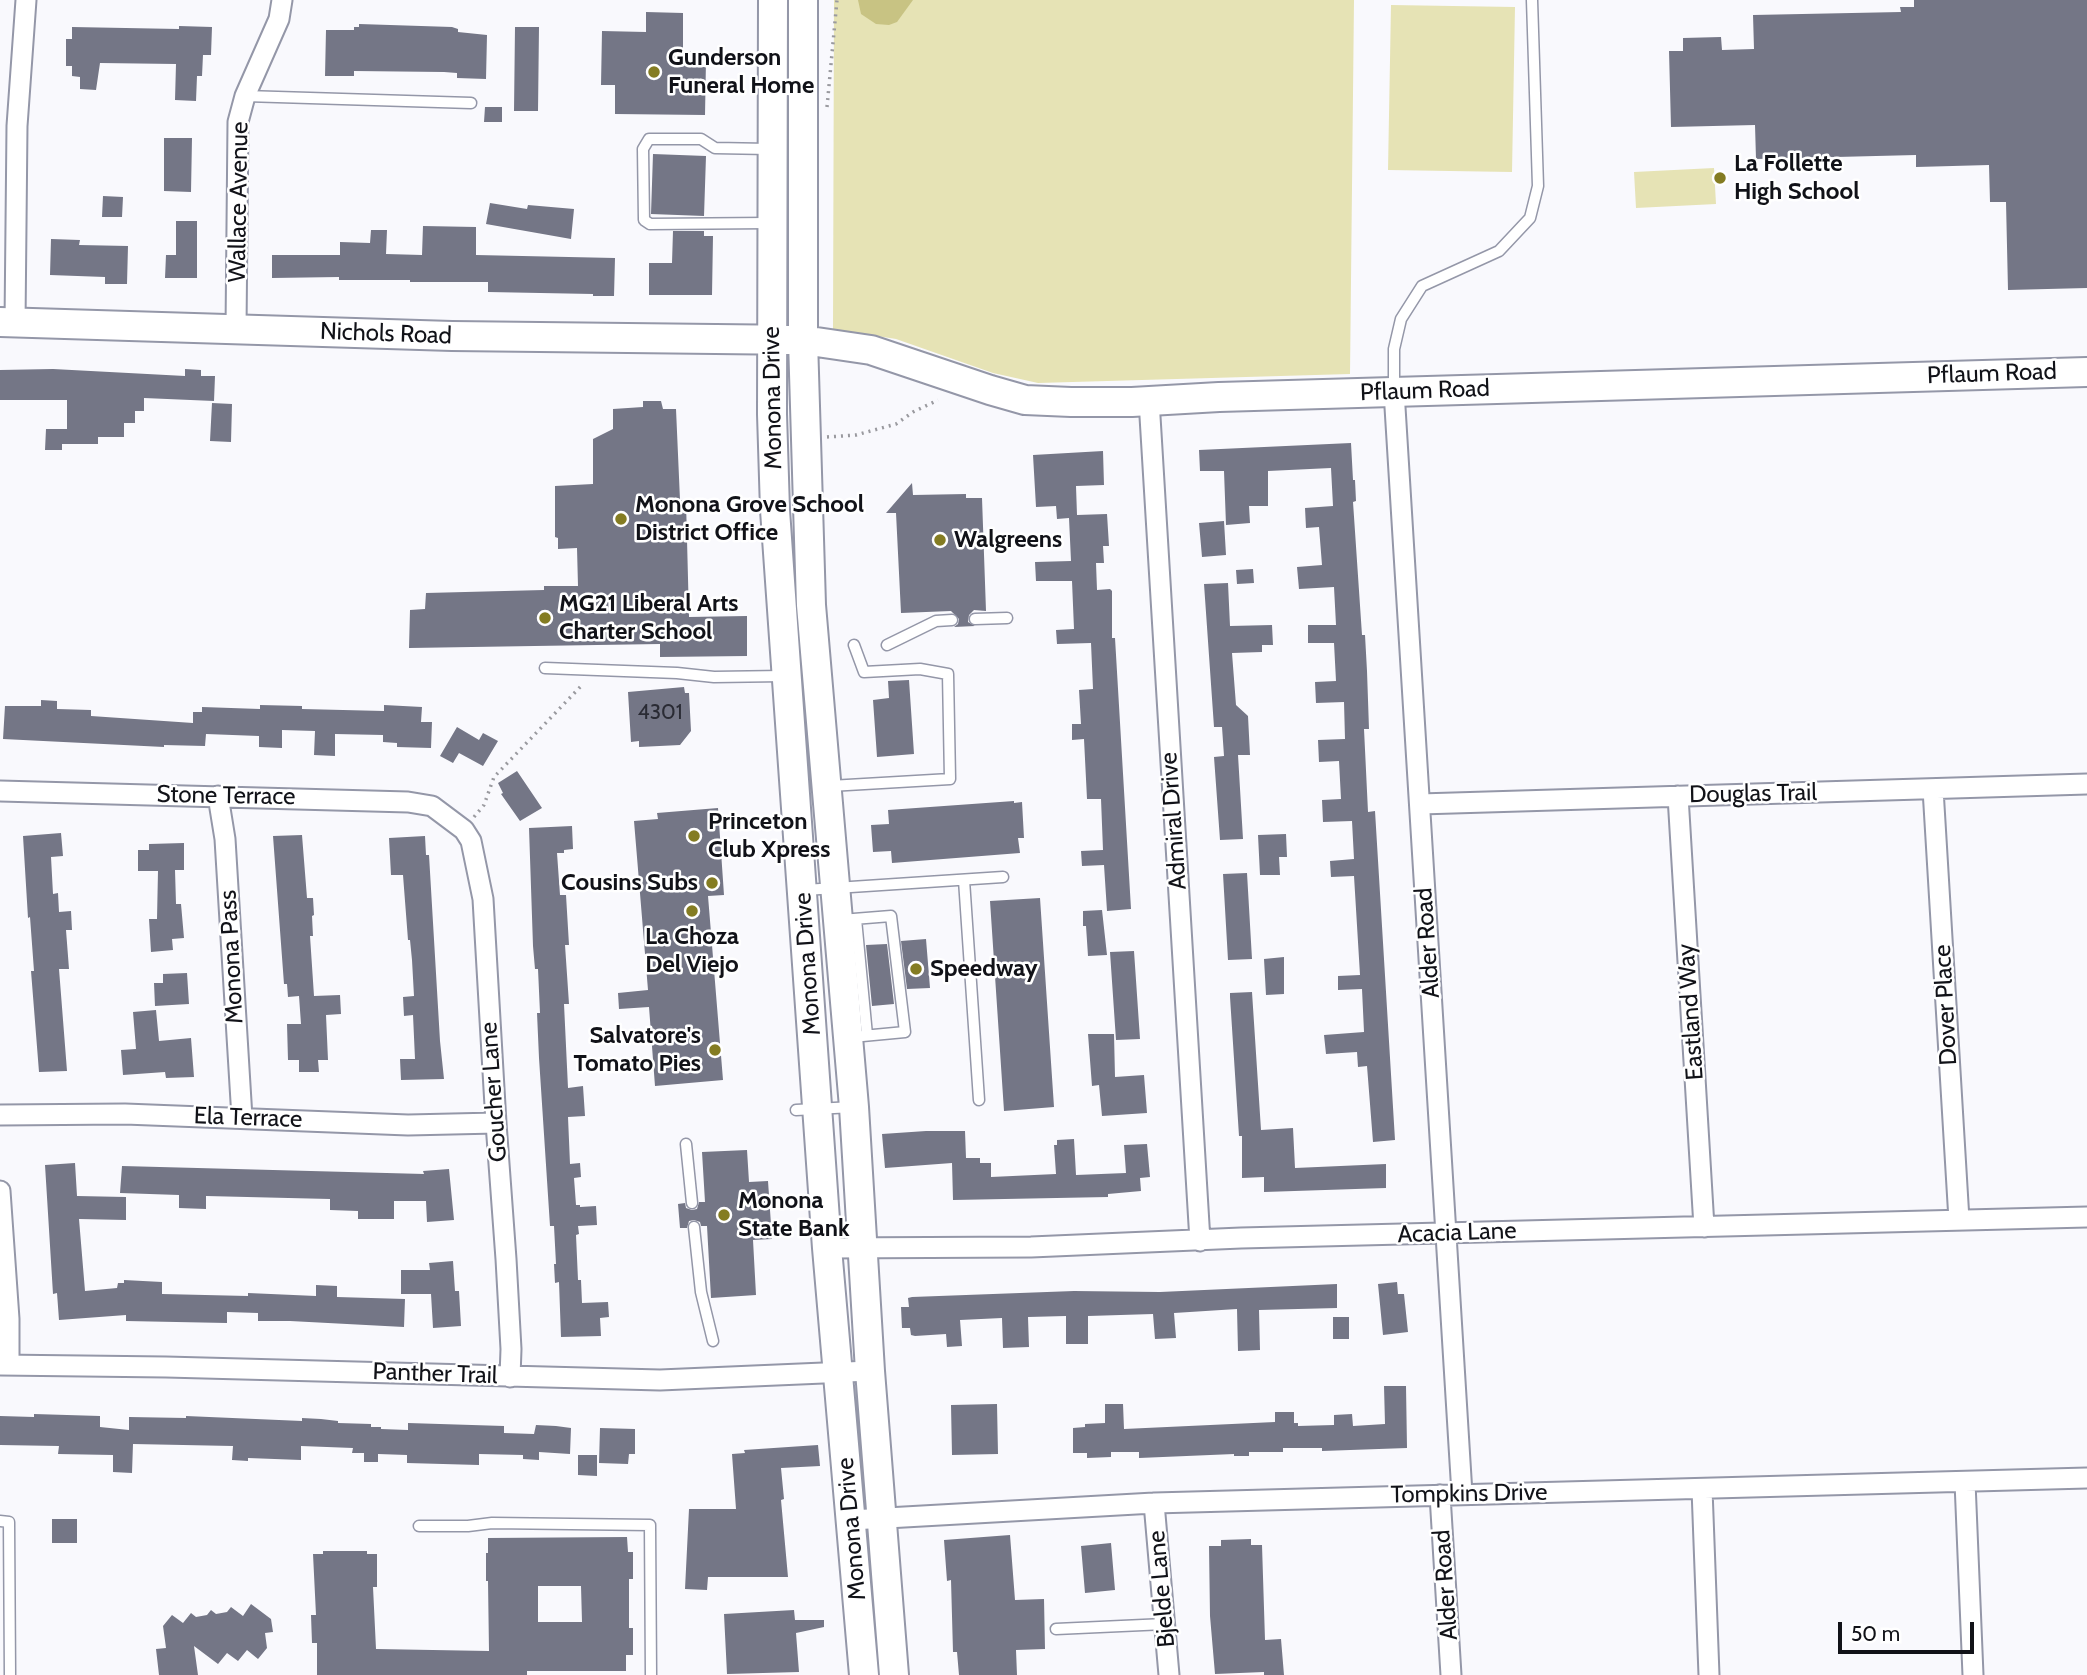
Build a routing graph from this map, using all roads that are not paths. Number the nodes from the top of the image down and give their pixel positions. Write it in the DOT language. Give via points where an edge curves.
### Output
graph roads {
  1 [pos="26,0"];
  2 [pos="282,0"];
  3 [pos="774,0"];
  4 [pos="803,0"];
  5 [pos="1532,0"];
  6 [pos="245,96"];
  7 [pos="471,103"];
  8 [pos="773,149"];
  9 [pos="772,223"];
  10 [pos="8,323"];
  11 [pos="236,328"];
  12 [pos="803,340"];
  13 [pos="772,341"];
  14 [pos="2087,372"];
  15 [pos="1394,391"];
  16 [pos="1149,400"];
  17 [pos="1007,618"];
  18 [pos="952,620"];
  19 [pos="975,620"];
  20 [pos="854,645"];
  21 [pos="887,645"];
  22 [pos="545,668"];
  23 [pos="787,676"];
  24 [pos="2087,784"];
  25 [pos="826,786"];
  26 [pos="1933,789"];
  27 [pos="0,791"];
  28 [pos="218,796"];
  29 [pos="1678,796"];
  30 [pos="1420,804"];
  31 [pos="449,816"];
  32 [pos="1003,877"];
  33 [pos="964,880"];
  34 [pos="835,888"];
  35 [pos="803,890"];
  36 [pos="847,919"];
  37 [pos="858,1036"];
  38 [pos="979,1100"];
  39 [pos="854,1107"];
  40 [pos="807,1110"];
  41 [pos="0,1115"];
  42 [pos="242,1118"];
  43 [pos="496,1123"];
  44 [pos="686,1144"];
  45 [pos="0,1191"];
  46 [pos="692,1203"];
  47 [pos="2087,1217"];
  48 [pos="1959,1220"];
  49 [pos="694,1227"];
  50 [pos="1704,1227"];
  51 [pos="1446,1233"];
  52 [pos="1200,1241"];
  53 [pos="827,1248"];
  54 [pos="863,1249"];
  55 [pos="713,1341"];
  56 [pos="5,1365"];
  57 [pos="870,1371"];
  58 [pos="838,1374"];
  59 [pos="510,1377"];
  60 [pos="2087,1478"];
  61 [pos="1965,1482"];
  62 [pos="1702,1489"];
  63 [pos="1462,1494"];
  64 [pos="1440,1495"];
  65 [pos="1154,1503"];
  66 [pos="851,1520"];
  67 [pos="882,1520"];
  68 [pos="0,1521"];
  69 [pos="419,1527"];
  70 [pos="1165,1623"];
  71 [pos="1056,1629"];
  72 [pos="10,1675"];
  73 [pos="652,1675"];
  74 [pos="864,1675"];
  75 [pos="894,1675"];
  76 [pos="1170,1675"];
  77 [pos="1451,1675"];
  78 [pos="1709,1675"];
  79 [pos="1973,1675"];
  1 -- 10 [label="street"];
  2 -- 6 [label="street, Wallace Avenue" via="279,19"];
  3 -- 8 [label="street, Monona Drive"];
  4 -- 12 [label="street, Monona Drive"];
  5 -- 15 [label="lane" via="1538,186 1530,218 1499,251 1422,286 1401,319 1394,349"];
  6 -- 7 [label="lane"];
  6 -- 11 [label="street, Wallace Avenue" via="238,122"];
  8 -- 9 [label="street, Monona Drive"];
  8 -- 9 [label="lane" via="715,148 701,139 649,139 643,149 644,220"];
  9 -- 13 [label="street, Monona Drive"];
  10 -- 11 [label="street, Nichols Road"];
  11 -- 13 [label="street, Nichols Road"];
  12 -- 13 [label="street, Pflaum Road"];
  12 -- 16 [label="street, Pflaum Road" via="871,350 1025,400"];
  12 -- 25 [label="street, Monona Drive" via="809,568"];
  13 -- 23 [label="street, Monona Drive" via="775,510"];
  14 -- 15 [label="street, Pflaum Road"];
  15 -- 16 [label="street, Pflaum Road"];
  15 -- 30 [label="street, Alder Road"];
  16 -- 52 [label="street, Admiral Drive"];
  17 -- 19 [label="lane"];
  18 -- 21 [label="lane" via="936,621"];
  20 -- 25 [label="lane" via="864,672 920,669 948,674 950,779"];
  22 -- 23 [label="lane"];
  23 -- 35 [label="street, Monona Drive"];
  24 -- 26 [label="street, Douglas Trail"];
  25 -- 34 [label="street, Monona Drive"];
  26 -- 29 [label="street, Douglas Trail"];
  26 -- 48 [label="street, Dover Place"];
  27 -- 28 [label="street, Stone Terrace"];
  28 -- 31 [label="street, Stone Terrace" via="408,802 432,806"];
  28 -- 42 [label="street, Monona Pass" via="225,839"];
  29 -- 30 [label="street, Douglas Trail"];
  29 -- 50 [label="street, Eastland Way"];
  30 -- 51 [label="street, Alder Road"];
  31 -- 43 [label="street, Goucher Lane" via="471,841 483,898"];
  32 -- 33 [label="lane"];
  33 -- 34 [label="lane"];
  33 -- 38 [label="lane"];
  34 -- 35 [label="lane"];
  34 -- 36 [label="street, Monona Drive"];
  35 -- 40 [label="street, Monona Drive"];
  36 -- 37 [label="street, Monona Drive"];
  36 -- 37 [label="lane" via="891,916 905,1032"];
  37 -- 39 [label="street, Monona Drive"];
  39 -- 40 [label="lane"];
  39 -- 54 [label="street, Monona Drive"];
  40 -- 53 [label="street, Monona Drive"];
  41 -- 42 [label="street, Ela Terrace"];
  42 -- 43 [label="street, Ela Terrace" via="408,1125"];
  43 -- 59 [label="street, Goucher Lane"];
  44 -- 46 [label="lane"];
  45 -- 56 [label="street" via="9,1319"];
  47 -- 48 [label="street, Acacia Lane"];
  48 -- 50 [label="street, Acacia Lane"];
  49 -- 55 [label="lane" via="701,1292"];
  50 -- 51 [label="street, Acacia Lane"];
  51 -- 52 [label="street, Acacia Lane"];
  51 -- 63 [label="street, Alder Road"];
  52 -- 54 [label="street, Acacia Lane"];
  53 -- 54 [label="street, Acacia Lane"];
  53 -- 58 [label="street, Monona Drive"];
  54 -- 57 [label="street, Monona Drive"];
  56 -- 59 [label="street, Panther Trail"];
  57 -- 58 [label="street, Panther Trail"];
  57 -- 67 [label="street, Monona Drive"];
  58 -- 59 [label="street, Panther Trail" via="660,1380"];
  58 -- 66 [label="street, Monona Drive"];
  60 -- 61 [label="street, Tompkins Drive"];
  61 -- 62 [label="street, Tompkins Drive"];
  61 -- 79 [label="street"];
  62 -- 63 [label="street, Tompkins Drive"];
  62 -- 78 [label="street"];
  63 -- 64 [label="street, Tompkins Drive"];
  64 -- 65 [label="street, Tompkins Drive"];
  64 -- 77 [label="street, Alder Road"];
  65 -- 67 [label="street, Tompkins Drive"];
  65 -- 70 [label="street, Bjelde Lane"];
  66 -- 67 [label="street, Tompkins Drive"];
  66 -- 74 [label="street, Monona Drive"];
  67 -- 75 [label="street, Monona Drive"];
  68 -- 72 [label="lane" via="9,1522"];
  69 -- 73 [label="lane" via="650,1525"];
  70 -- 71 [label="lane"];
  70 -- 76 [label="street, Bjelde Lane"];
}
